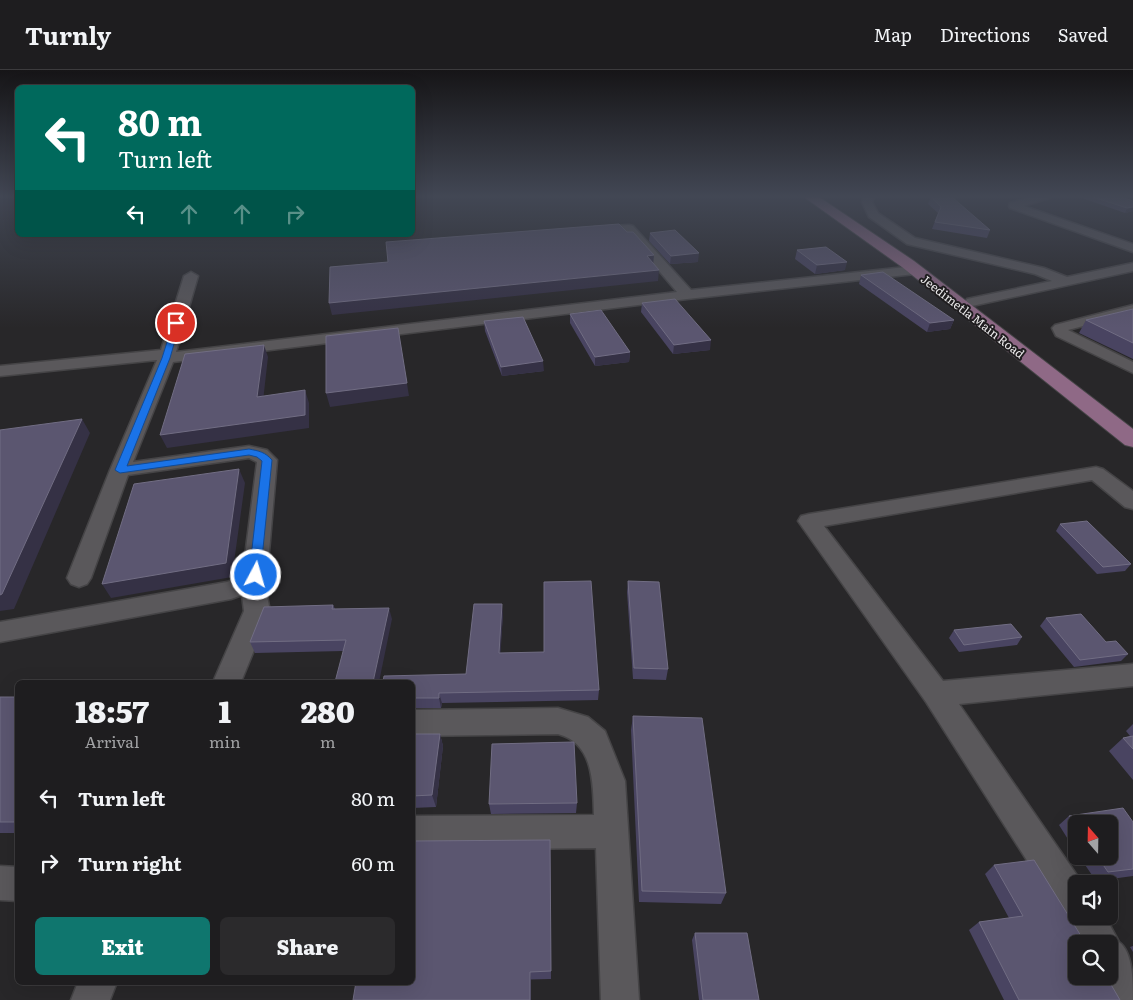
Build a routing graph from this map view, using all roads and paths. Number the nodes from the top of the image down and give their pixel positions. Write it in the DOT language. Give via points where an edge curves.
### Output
graph roads {
  1 [pos="640,240"];
  2 [pos="872,240"];
  3 [pos="889,240"];
  4 [pos="910,240"];
  5 [pos="1114,241"];
  6 [pos="1133,248"];
  7 [pos="1133,267"];
  8 [pos="915,270"];
  9 [pos="1133,274"];
  10 [pos="191,276"];
  11 [pos="1068,282"];
  12 [pos="687,295"];
  13 [pos="978,306"];
  14 [pos="1133,310"];
  15 [pos="166,356"];
  16 [pos="1133,368"];
  17 [pos="0,370"];
  18 [pos="1133,420"];
  19 [pos="1133,440"];
  20 [pos="120,470"];
  21 [pos="1133,502"];
  22 [pos="79,578"];
  23 [pos="245,584"];
  24 [pos="0,632"];
  25 [pos="1133,675"];
  26 [pos="228,680"];
  27 [pos="936,694"];
  28 [pos="415,723"];
  29 [pos="611,831"];
  30 [pos="415,833"];
  31 [pos="0,883"];
  32 [pos="15,884"];
  33 [pos="1068,892"];
  34 [pos="1118,972"];
  35 [pos="97,985"];
  36 [pos="1133,997"];
  37 [pos="90,1000"];
  38 [pos="620,1000"];
  1 -- 12 [label="street"];
  2 -- 8 [label="main road, Jeedimetla Main Road"];
  3 -- 13 [label="main road, Jeedimetla Main Road"];
  4 -- 11 [label="street" via="1039,270"];
  5 -- 6 [label="street"];
  7 -- 11 [label="street"];
  8 -- 12 [label="street"];
  8 -- 19 [label="main road, Jeedimetla Main Road"];
  9 -- 13 [label="street"];
  10 -- 15 [label="street"];
  11 -- 13 [label="street"];
  12 -- 15 [label="street"];
  13 -- 18 [label="main road, Jeedimetla Main Road"];
  14 -- 16 [label="street" via="1060,328 1061,333"];
  15 -- 17 [label="street"];
  15 -- 20 [label="street"];
  20 -- 22 [label="street"];
  20 -- 23 [label="street" via="249,452 260,454 267,460 256,575"];
  21 -- 27 [label="street" via="1096,473 809,521"];
  23 -- 24 [label="street" via="231,590"];
  23 -- 26 [label="street" via="255,592 257,611"];
  25 -- 27 [label="street"];
  27 -- 33 [label="street"];
  28 -- 29 [label="street" via="558,721 578,726 594,740 609,781"];
  29 -- 30 [label="street"];
  29 -- 38 [label="street"];
  31 -- 32 [label="street"];
  34 -- 36 [label="street"];
  35 -- 37 [label="street"];
}
